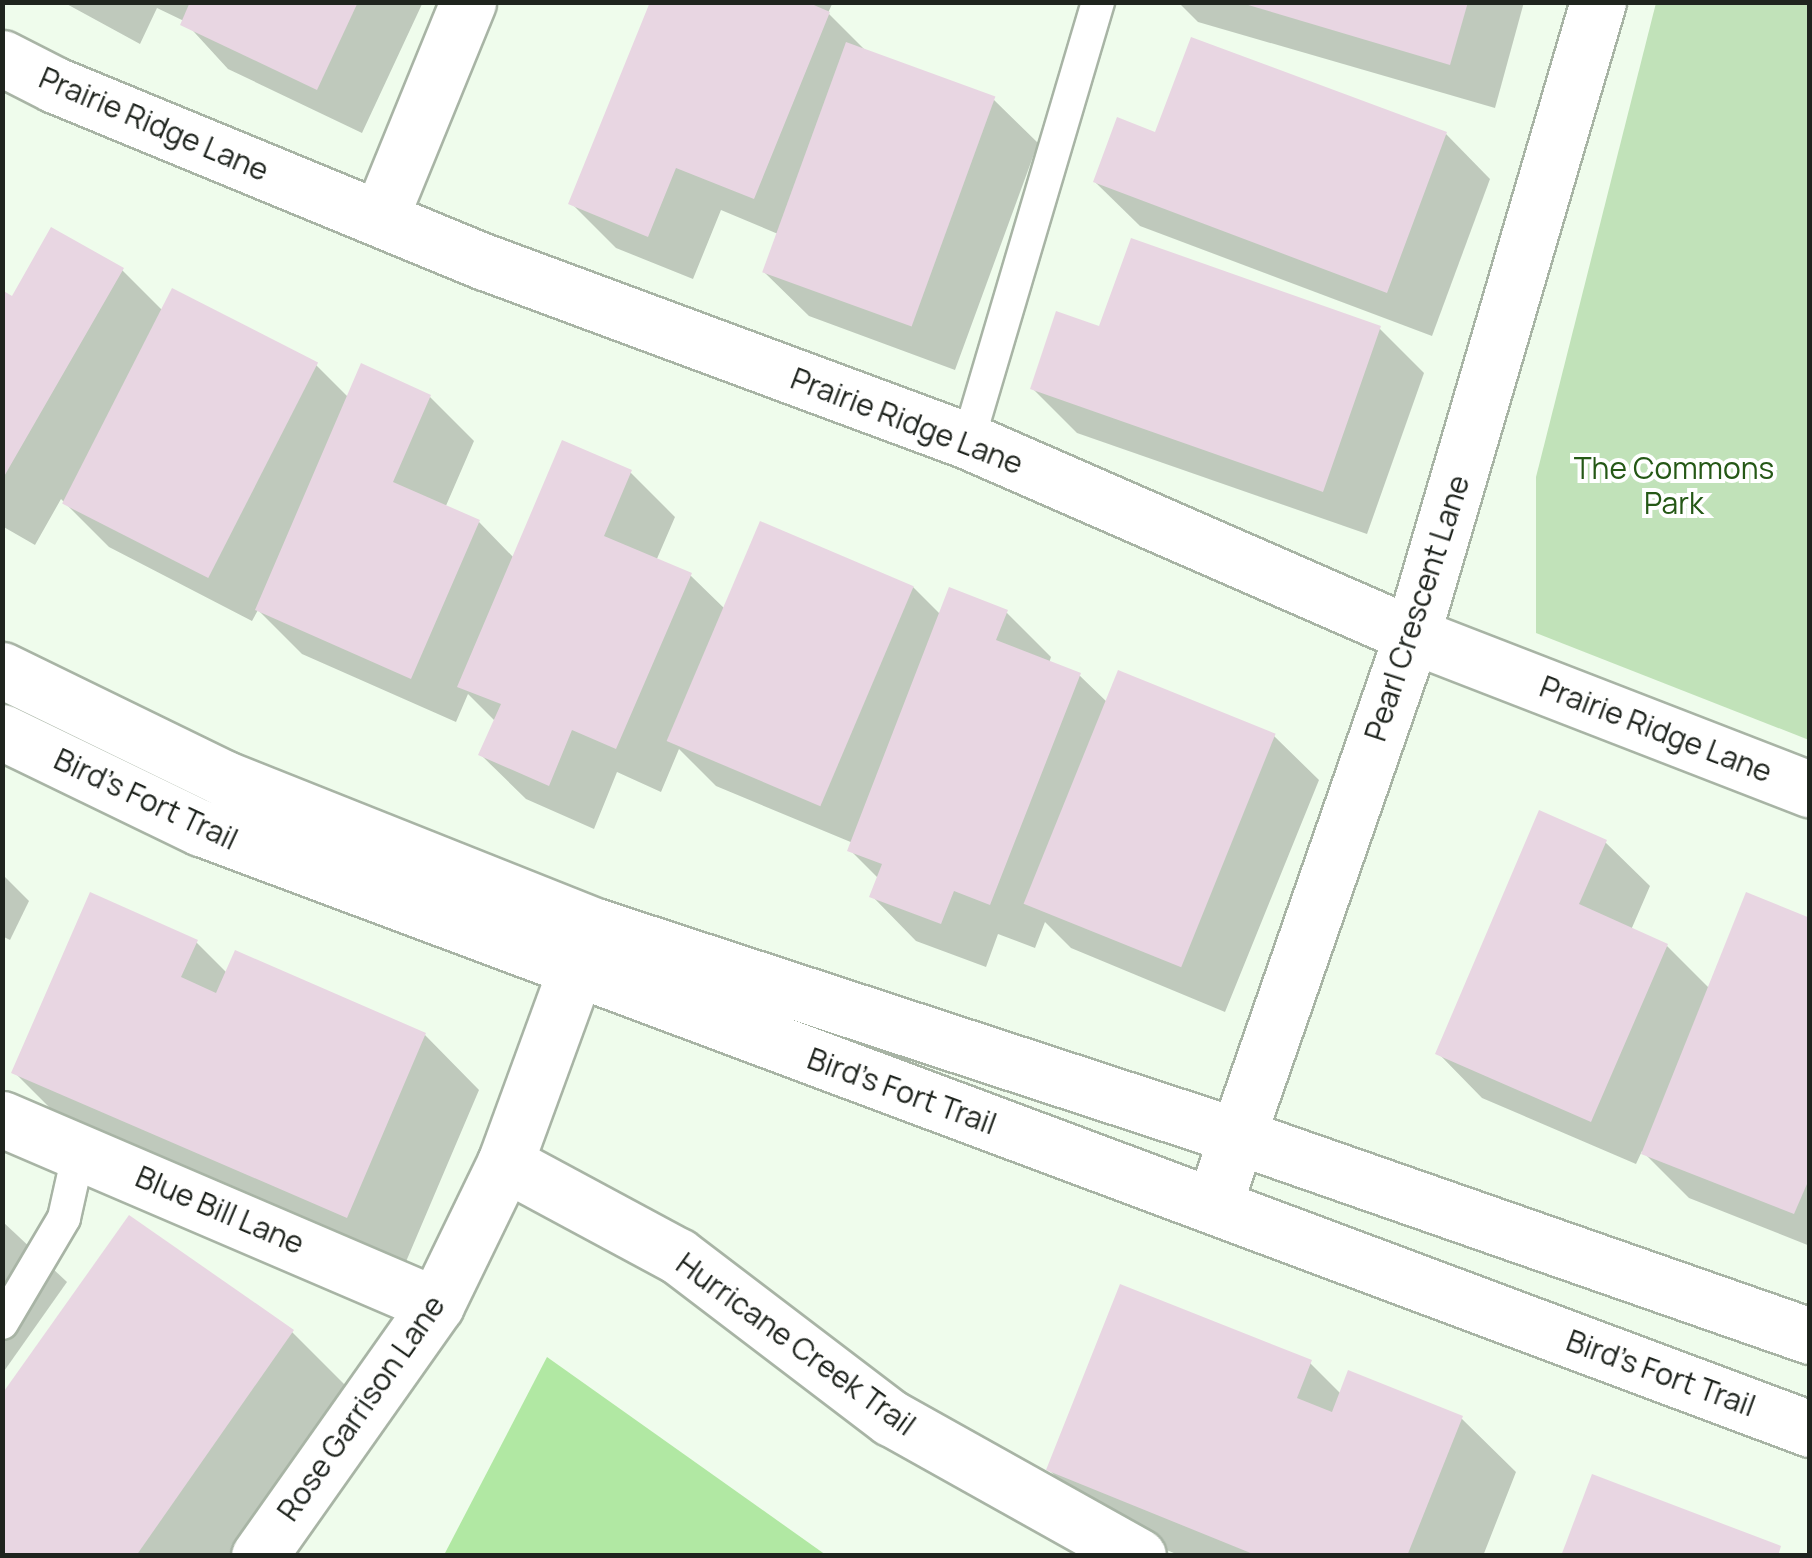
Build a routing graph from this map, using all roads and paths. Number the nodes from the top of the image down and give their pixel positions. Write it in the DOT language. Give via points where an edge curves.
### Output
graph roads {
  1 [pos="468,2"];
  2 [pos="1098,2"];
  3 [pos="1598,2"];
  4 [pos="2,58"];
  5 [pos="380,218"];
  6 [pos="968,441"];
  7 [pos="1412,635"];
  8 [pos="2,670"];
  9 [pos="2,732"];
  10 [pos="1810,789"];
  11 [pos="583,947"];
  12 [pos="2,1119"];
  13 [pos="1238,1136"];
  14 [pos="79,1151"];
  15 [pos="505,1164"];
  16 [pos="1213,1206"];
  17 [pos="436,1305"];
  18 [pos="2,1323"];
  19 [pos="1810,1336"];
  20 [pos="1810,1429"];
  21 [pos="259,1556"];
  22 [pos="1138,1556"];
  1 -- 5 [label="street"];
  2 -- 6 [label="lane"];
  3 -- 7 [label="street, Pearl Crescent Lane"];
  4 -- 5 [label="street, Prairie Ridge Lane"];
  5 -- 6 [label="street, Prairie Ridge Lane"];
  6 -- 7 [label="street, Prairie Ridge Lane"];
  7 -- 10 [label="street, Prairie Ridge Lane"];
  7 -- 13 [label="street, Pearl Crescent Lane"];
  8 -- 11 [label="street, Bird's Fort Trail"];
  9 -- 11 [label="street, Bird's Fort Trail" via="201,828"];
  11 -- 13 [label="street, Bird's Fort Trail"];
  11 -- 15 [label="street, Rose Garrison Lane"];
  11 -- 16 [label="street, Bird's Fort Trail"];
  12 -- 14 [label="street, Blue Bill Lane"];
  13 -- 16 [label="street, Pearl Crescent Lane"];
  13 -- 19 [label="street, Bird's Fort Trail"];
  14 -- 17 [label="street, Blue Bill Lane"];
  14 -- 18 [label="lane" via="64,1218"];
  15 -- 17 [label="street, Rose Garrison Lane"];
  15 -- 22 [label="street, Hurricane Creek Trail" via="678,1256 891,1418"];
  16 -- 20 [label="street, Bird's Fort Trail"];
  17 -- 21 [label="street, Rose Garrison Lane"];
}
